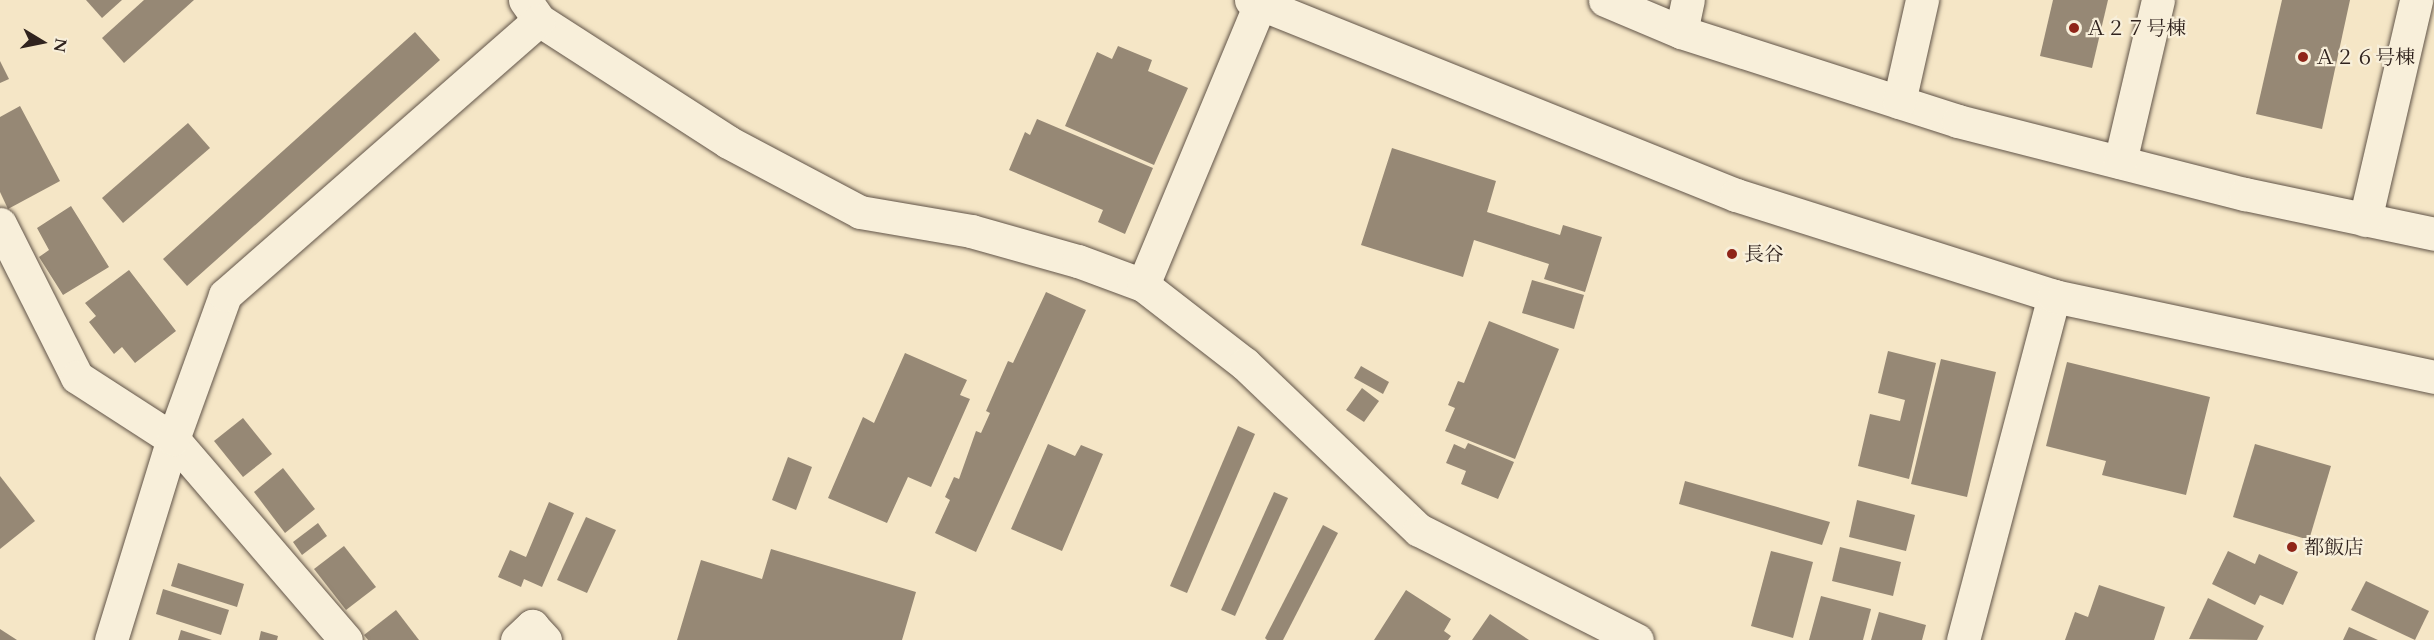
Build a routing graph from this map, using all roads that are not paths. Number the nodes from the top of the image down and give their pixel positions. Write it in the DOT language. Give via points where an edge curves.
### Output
graph roads {
  1 [pos="1605,0"];
  2 [pos="1688,0"];
  3 [pos="1922,0"];
  4 [pos="2158,0"];
  5 [pos="2416,0"];
  6 [pos="1255,2"];
  7 [pos="532,10"];
  8 [pos="1682,32"];
  9 [pos="1899,102"];
  10 [pos="2120,162"];
  11 [pos="2365,220"];
  12 [pos="0,224"];
  13 [pos="2434,234"];
  14 [pos="1143,285"];
  15 [pos="2054,296"];
  16 [pos="2434,377"];
  17 [pos="173,439"];
  18 [pos="111,640"];
  19 [pos="346,640"];
  20 [pos="517,640"];
  21 [pos="545,640"];
  22 [pos="1637,640"];
  23 [pos="1963,640"];
  1 -- 8 [label="street"];
  2 -- 8 [label="street"];
  3 -- 9 [label="street"];
  4 -- 10 [label="street"];
  5 -- 11 [label="street"];
  6 -- 14 [label="street"];
  6 -- 15 [label="street" via="1736,195"];
  7 -- 14 [label="street" via="728,142 860,212 971,231 1078,261"];
  7 -- 17 [label="street" via="225,295"];
  8 -- 9 [label="street"];
  9 -- 10 [label="street"];
  10 -- 11 [label="street"];
  11 -- 13 [label="street"];
  12 -- 17 [label="street" via="77,377"];
  14 -- 22 [label="street" via="1245,364 1419,530"];
  15 -- 16 [label="street"];
  15 -- 23 [label="street"];
  17 -- 18 [label="street"];
  17 -- 19 [label="street"];
  20 -- 21 [label="street" via="532,626"];
}
